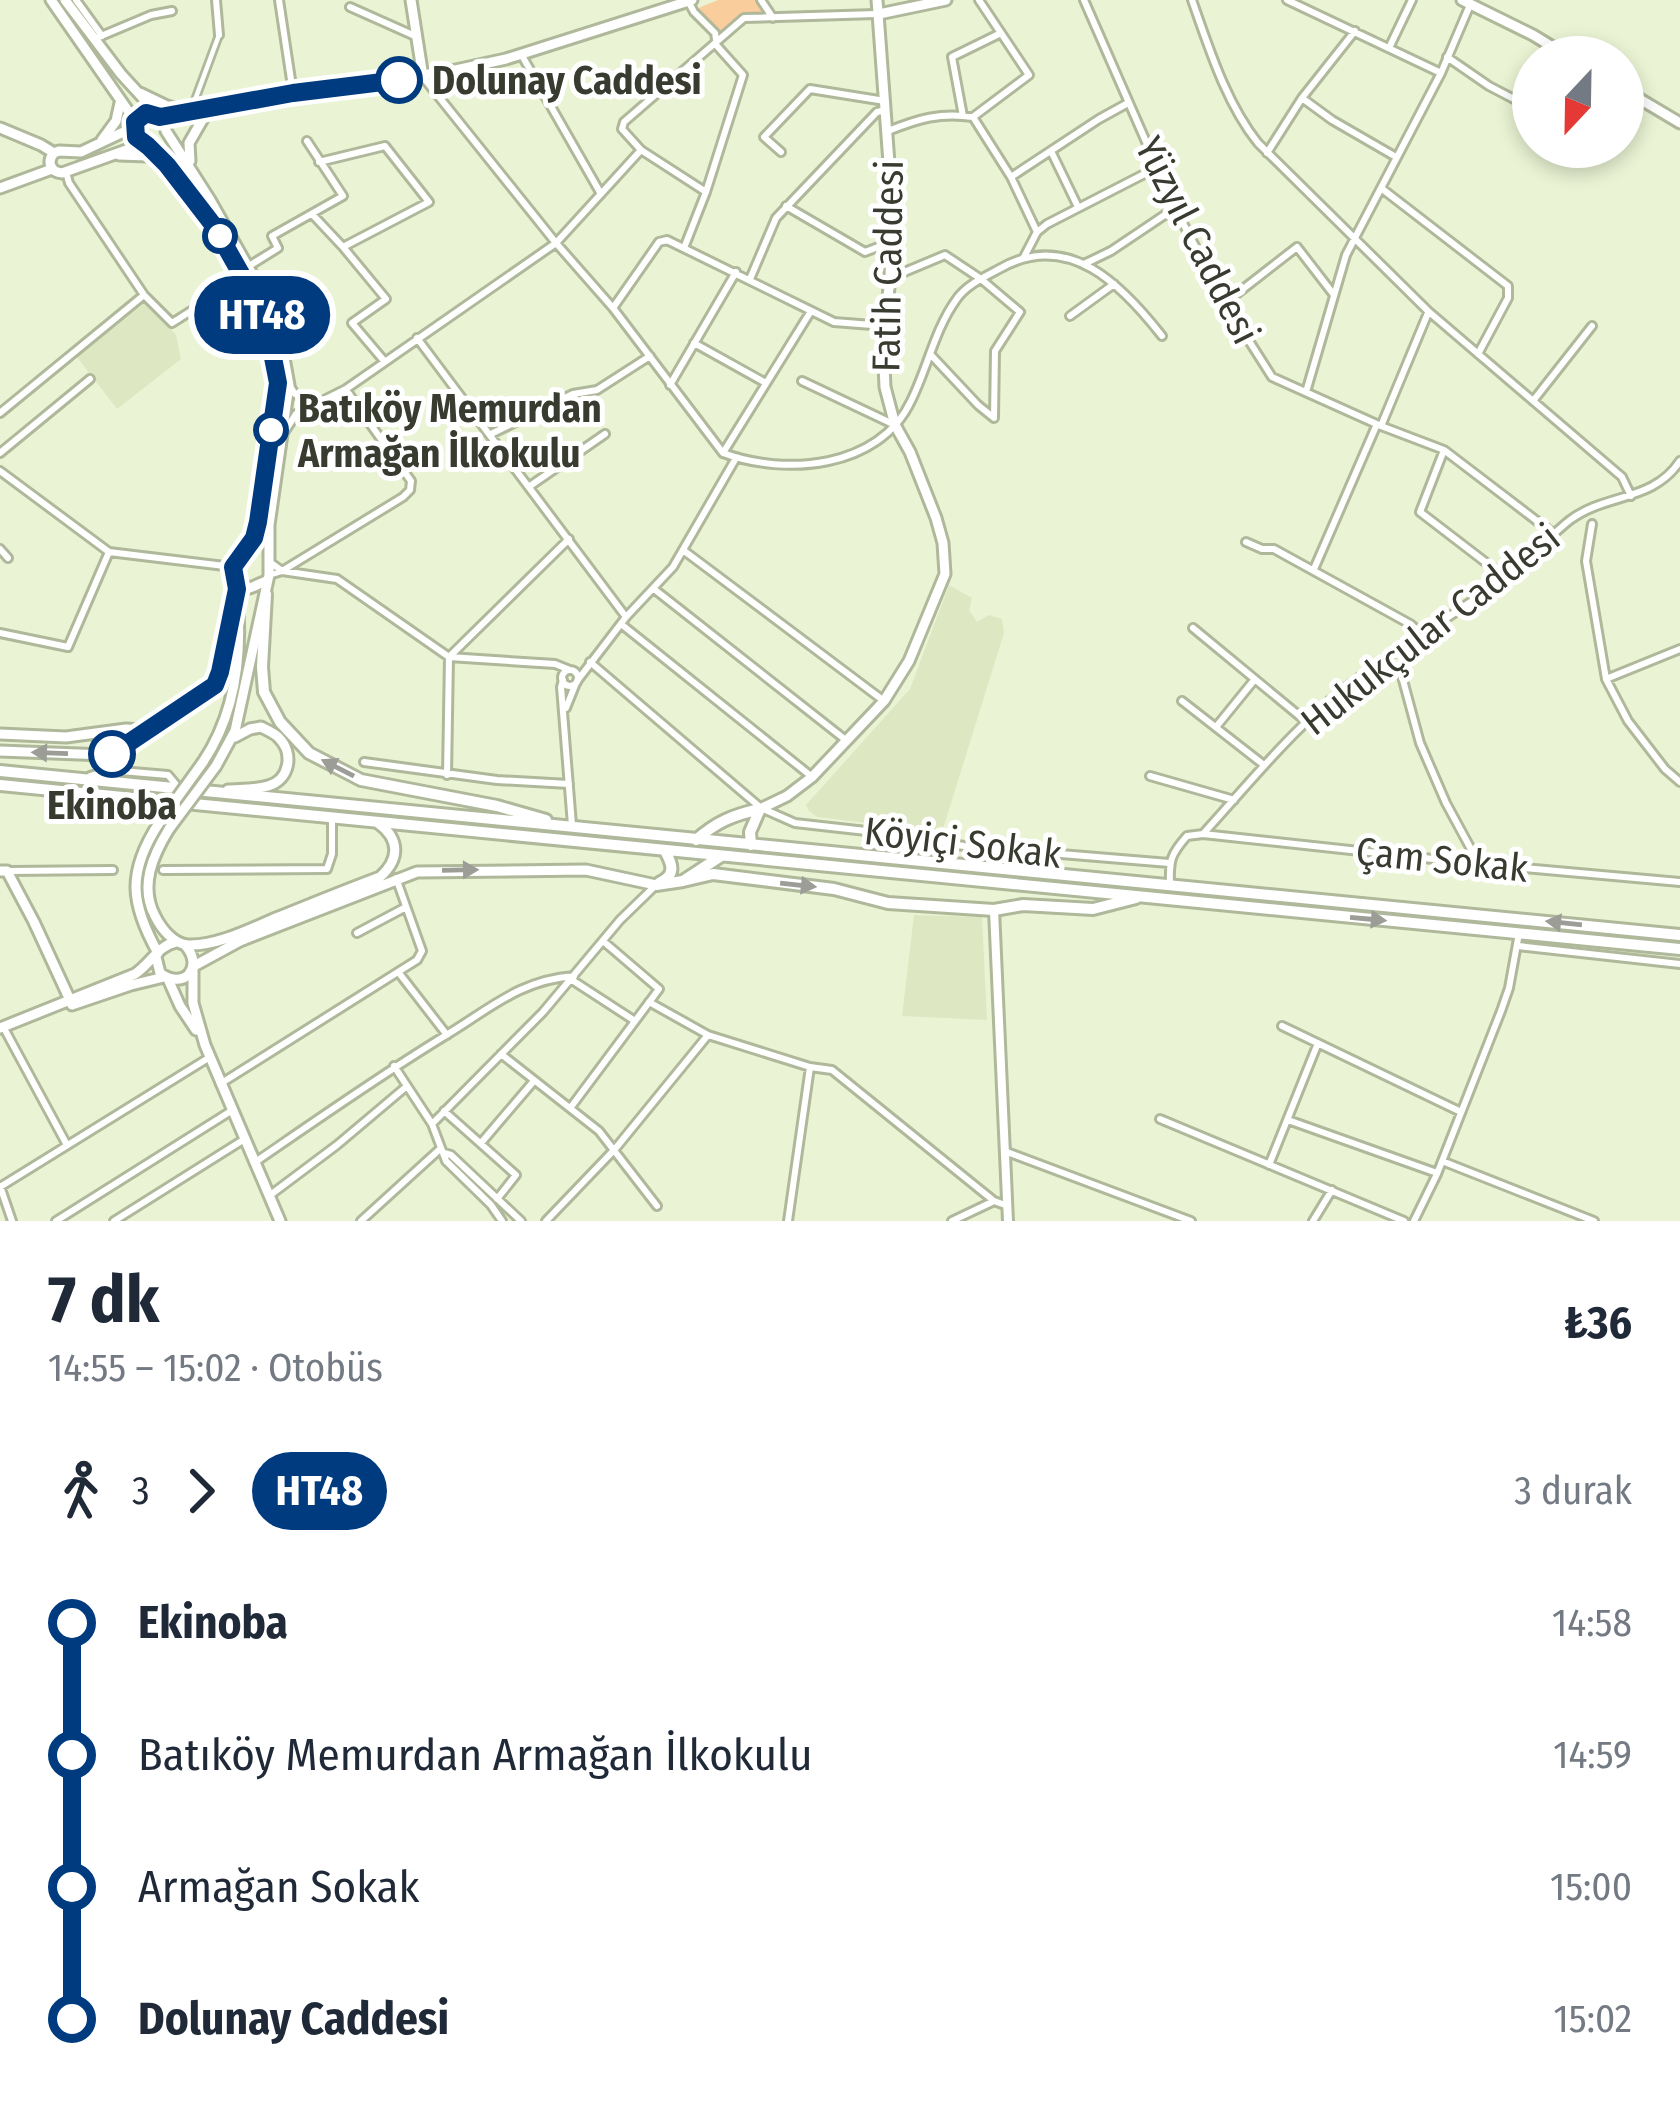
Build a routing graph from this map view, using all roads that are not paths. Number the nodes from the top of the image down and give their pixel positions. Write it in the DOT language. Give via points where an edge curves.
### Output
graph roads {
  1 [pos="52,0"];
  2 [pos="65,0"];
  3 [pos="76,0"];
  4 [pos="216,0"];
  5 [pos="279,0"];
  6 [pos="410,0"];
  7 [pos="761,0"];
  8 [pos="877,0"];
  9 [pos="980,0"];
  10 [pos="1084,0"];
  11 [pos="1192,0"];
  12 [pos="1287,0"];
  13 [pos="1322,0"];
  14 [pos="1412,0"];
  15 [pos="690,1"];
  16 [pos="939,1"];
  17 [pos="1468,1"];
  18 [pos="665,4"];
  19 [pos="350,7"];
  20 [pos="172,11"];
  21 [pos="879,14"];
  22 [pos="1315,14"];
  23 [pos="772,18"];
  24 [pos="1355,31"];
  25 [pos="1001,33"];
  26 [pos="219,35"];
  27 [pos="415,36"];
  28 [pos="1535,36"];
  29 [pos="98,37"];
  30 [pos="716,40"];
  31 [pos="1389,48"];
  32 [pos="521,54"];
  33 [pos="1448,57"];
  34 [pos="1441,73"];
  35 [pos="423,77"];
  36 [pos="136,91"];
  37 [pos="293,93"];
  38 [pos="1302,98"];
  39 [pos="1512,98"];
  40 [pos="1644,101"];
  41 [pos="120,103"];
  42 [pos="1128,103"];
  43 [pos="885,105"];
  44 [pos="208,110"];
  45 [pos="190,113"];
  46 [pos="968,116"];
  47 [pos="162,122"];
  48 [pos="1680,122"];
  49 [pos="134,125"];
  50 [pos="0,128"];
  51 [pos="888,131"];
  52 [pos="102,140"];
  53 [pos="307,141"];
  54 [pos="146,145"];
  55 [pos="641,150"];
  56 [pos="1051,151"];
  57 [pos="781,152"];
  58 [pos="1267,152"];
  59 [pos="59,153"];
  60 [pos="118,155"];
  61 [pos="1396,157"];
  62 [pos="321,164"];
  63 [pos="1156,168"];
  64 [pos="52,169"];
  65 [pos="68,171"];
  66 [pos="192,172"];
  67 [pos="174,173"];
  68 [pos="1011,177"];
  69 [pos="1380,187"];
  70 [pos="0,188"];
  71 [pos="706,192"];
  72 [pos="601,194"];
  73 [pos="786,206"];
  74 [pos="1078,207"];
  75 [pos="1175,208"];
  76 [pos="312,214"];
  77 [pos="1037,232"];
  78 [pos="1353,239"];
  79 [pos="891,242"];
  80 [pos="556,243"];
  81 [pos="343,247"];
  82 [pos="684,248"];
  83 [pos="1024,256"];
  84 [pos="1084,264"];
  85 [pos="249,266"];
  86 [pos="736,272"];
  87 [pos="243,278"];
  88 [pos="890,278"];
  89 [pos="750,279"];
  90 [pos="981,279"];
  91 [pos="1114,284"];
  92 [pos="144,295"];
  93 [pos="1336,297"];
  94 [pos="1225,303"];
  95 [pos="613,308"];
  96 [pos="811,311"];
  97 [pos="1429,311"];
  98 [pos="1070,316"];
  99 [pos="885,326"];
  100 [pos="1592,326"];
  101 [pos="1162,336"];
  102 [pos="417,338"];
  103 [pos="694,343"];
  104 [pos="930,354"];
  105 [pos="1478,354"];
  106 [pos="650,356"];
  107 [pos="385,362"];
  108 [pos="89,379"];
  109 [pos="802,381"];
  110 [pos="765,382"];
  111 [pos="290,385"];
  112 [pos="670,385"];
  113 [pos="346,389"];
  114 [pos="1306,392"];
  115 [pos="1533,401"];
  116 [pos="314,404"];
  117 [pos="0,413"];
  118 [pos="895,425"];
  119 [pos="1379,425"];
  120 [pos="283,434"];
  121 [pos="491,434"];
  122 [pos="605,434"];
  123 [pos="1444,450"];
  124 [pos="0,453"];
  125 [pos="723,453"];
  126 [pos="736,458"];
  127 [pos="1680,461"];
  128 [pos="0,471"];
  129 [pos="530,486"];
  130 [pos="1631,496"];
  131 [pos="1592,524"];
  132 [pos="1554,534"];
  133 [pos="569,538"];
  134 [pos="1246,542"];
  135 [pos="0,549"];
  136 [pos="683,550"];
  137 [pos="109,552"];
  138 [pos="242,554"];
  139 [pos="8,558"];
  140 [pos="268,560"];
  141 [pos="1313,570"];
  142 [pos="283,571"];
  143 [pos="269,575"];
  144 [pos="235,578"];
  145 [pos="1506,578"];
  146 [pos="654,590"];
  147 [pos="266,594"];
  148 [pos="624,621"];
  149 [pos="1193,628"];
  150 [pos="0,633"];
  151 [pos="1421,633"];
  152 [pos="1680,649"];
  153 [pos="449,657"];
  154 [pos="542,663"];
  155 [pos="590,663"];
  156 [pos="1400,669"];
  157 [pos="571,670"];
  158 [pos="563,678"];
  159 [pos="1255,679"];
  160 [pos="1606,679"];
  161 [pos="577,682"];
  162 [pos="1182,700"];
  163 [pos="884,701"];
  164 [pos="565,712"];
  165 [pos="1308,723"];
  166 [pos="1216,727"];
  167 [pos="146,730"];
  168 [pos="0,734"];
  169 [pos="231,740"];
  170 [pos="847,741"];
  171 [pos="0,751"];
  172 [pos="364,762"];
  173 [pos="1264,766"];
  174 [pos="0,771"];
  175 [pos="447,775"];
  176 [pos="1150,776"];
  177 [pos="812,777"];
  178 [pos="1680,782"];
  179 [pos="568,784"];
  180 [pos="0,785"];
  181 [pos="209,793"];
  182 [pos="1234,800"];
  183 [pos="760,809"];
  184 [pos="332,816"];
  185 [pos="374,820"];
  186 [pos="164,826"];
  187 [pos="573,828"];
  188 [pos="1204,834"];
  189 [pos="696,840"];
  190 [pos="752,845"];
  191 [pos="964,846"];
  192 [pos="665,851"];
  193 [pos="722,856"];
  194 [pos="1169,862"];
  195 [pos="1478,864"];
  196 [pos="964,867"];
  197 [pos="113,870"];
  198 [pos="163,870"];
  199 [pos="3,871"];
  200 [pos="396,878"];
  201 [pos="683,880"];
  202 [pos="1680,882"];
  203 [pos="656,885"];
  204 [pos="1170,885"];
  205 [pos="1146,896"];
  206 [pos="406,907"];
  207 [pos="994,910"];
  208 [pos="357,933"];
  209 [pos="1680,935"];
  210 [pos="1519,940"];
  211 [pos="603,941"];
  212 [pos="181,944"];
  213 [pos="1680,949"];
  214 [pos="157,955"];
  215 [pos="1680,964"];
  216 [pos="193,967"];
  217 [pos="399,973"];
  218 [pos="166,978"];
  219 [pos="572,978"];
  220 [pos="649,1002"];
  221 [pos="71,1003"];
  222 [pos="635,1021"];
  223 [pos="1282,1026"];
  224 [pos="2,1032"];
  225 [pos="447,1035"];
  226 [pos="708,1035"];
  227 [pos="1318,1043"];
  228 [pos="205,1045"];
  229 [pos="501,1054"];
  230 [pos="210,1057"];
  231 [pos="394,1066"];
  232 [pos="810,1067"];
  233 [pos="533,1081"];
  234 [pos="220,1084"];
  235 [pos="408,1085"];
  236 [pos="571,1107"];
  237 [pos="233,1110"];
  238 [pos="444,1111"];
  239 [pos="1461,1112"];
  240 [pos="1160,1119"];
  241 [pos="1288,1120"];
  242 [pos="432,1124"];
  243 [pos="244,1140"];
  244 [pos="481,1143"];
  245 [pos="67,1145"];
  246 [pos="616,1149"];
  247 [pos="442,1151"];
  248 [pos="1006,1152"];
  249 [pos="1442,1161"];
  250 [pos="254,1163"];
  251 [pos="1269,1165"];
  252 [pos="1437,1174"];
  253 [pos="0,1186"];
  254 [pos="1332,1190"];
  255 [pos="269,1196"];
  256 [pos="497,1198"];
  257 [pos="994,1201"];
  258 [pos="657,1206"];
  259 [pos="1008,1206"];
  260 [pos="12,1221"];
  261 [pos="56,1221"];
  262 [pos="114,1221"];
  263 [pos="280,1221"];
  264 [pos="362,1221"];
  265 [pos="502,1221"];
  266 [pos="521,1221"];
  267 [pos="546,1221"];
  268 [pos="788,1221"];
  269 [pos="952,1221"];
  270 [pos="1008,1221"];
  271 [pos="1191,1221"];
  272 [pos="1313,1221"];
  273 [pos="1404,1221"];
  274 [pos="1414,1221"];
  275 [pos="1594,1221"];
  1 -- 41 [label="main road"];
  2 -- 29 [label="main road"];
  3 -- 29 [label="street"];
  4 -- 26 [label="street"];
  5 -- 37 [label="street"];
  6 -- 27 [label="main road"];
  7 -- 23 [label="street"];
  8 -- 21 [label="main road, Fatih Caddesi"];
  9 -- 25 [label="street"];
  10 -- 42 [label="street, Yüzyıl Caddesi"];
  11 -- 58 [label="street" via="1222,80"];
  12 -- 22 [label="street"];
  13 -- 22 [label="street"];
  14 -- 31 [label="street"];
  15 -- 18 [label="main road"];
  15 -- 30 [label="street"];
  16 -- 21 [label="main road"];
  17 -- 28 [label="main road"];
  17 -- 33 [label="street"];
  18 -- 32 [label="main road"];
  19 -- 27 [label="street"];
  20 -- 29 [label="street"];
  21 -- 23 [label="street"];
  21 -- 43 [label="main road, Fatih Caddesi"];
  22 -- 24 [label="street"];
  23 -- 30 [label="street" via="744,18"];
  24 -- 31 [label="street"];
  24 -- 38 [label="street"];
  25 -- 46 [label="street" via="952,57"];
  25 -- 46 [label="street" via="1029,75"];
  26 -- 45 [label="street"];
  27 -- 35 [label="main road"];
  29 -- 36 [label="main road"];
  30 -- 55 [label="street" via="624,122"];
  30 -- 71 [label="street" via="743,74"];
  31 -- 34 [label="street"];
  32 -- 35 [label="main road"];
  32 -- 72 [label="street"];
  33 -- 34 [label="street"];
  33 -- 39 [label="street"];
  34 -- 61 [label="street"];
  35 -- 37 [label="main road"];
  35 -- 80 [label="street"];
  36 -- 45 [label="main road"];
  36 -- 47 [label="main road"];
  37 -- 44 [label="main road"];
  38 -- 58 [label="street"];
  38 -- 61 [label="street"];
  40 -- 48 [label="main road"];
  41 -- 49 [label="main road"];
  41 -- 52 [label="main road"];
  42 -- 56 [label="street"];
  42 -- 63 [label="street, Yüzyıl Caddesi"];
  43 -- 51 [label="main road, Fatih Caddesi"];
  43 -- 57 [label="street" via="810,89 764,137"];
  43 -- 73 [label="street"];
  44 -- 45 [label="main road"];
  44 -- 47 [label="main road"];
  44 -- 66 [label="main road" via="189,143"];
  45 -- 47 [label="main road"];
  46 -- 51 [label="street" via="918,118"];
  46 -- 68 [label="street"];
  47 -- 49 [label="main road" via="146,113"];
  47 -- 54 [label="main road" via="162,140"];
  47 -- 66 [label="main road"];
  49 -- 52 [label="main road"];
  49 -- 54 [label="main road"];
  50 -- 59 [label="main road"];
  51 -- 79 [label="main road, Fatih Caddesi"];
  52 -- 59 [label="main road"];
  53 -- 62 [label="street"];
  54 -- 60 [label="main road"];
  54 -- 67 [label="main road"];
  55 -- 71 [label="street"];
  55 -- 72 [label="street"];
  56 -- 68 [label="street"];
  56 -- 74 [label="street"];
  58 -- 78 [label="street"];
  59 -- 64 [label="main road"];
  59 -- 65 [label="main road" via="72,160"];
  60 -- 65 [label="main road"];
  60 -- 67 [label="main road" via="148,156"];
  61 -- 69 [label="street"];
  62 -- 76 [label="street" via="344,196"];
  62 -- 81 [label="street" via="385,146 429,202"];
  63 -- 74 [label="street"];
  63 -- 75 [label="street, Yüzyıl Caddesi"];
  64 -- 65 [label="main road"];
  64 -- 70 [label="main road"];
  65 -- 92 [label="street"];
  66 -- 85 [label="main road"];
  67 -- 87 [label="main road"];
  68 -- 77 [label="street"];
  69 -- 78 [label="street"];
  69 -- 105 [label="street" via="1508,286"];
  71 -- 82 [label="street"];
  72 -- 80 [label="street"];
  73 -- 79 [label="street" via="865,252"];
  73 -- 89 [label="street"];
  74 -- 77 [label="street"];
  75 -- 84 [label="street"];
  75 -- 94 [label="street, Yüzyıl Caddesi"];
  76 -- 81 [label="street"];
  76 -- 85 [label="street" via="272,236 278,248"];
  77 -- 83 [label="street"];
  78 -- 93 [label="street"];
  78 -- 97 [label="street"];
  79 -- 88 [label="main road, Fatih Caddesi"];
  80 -- 95 [label="street"];
  80 -- 102 [label="street"];
  81 -- 107 [label="street" via="386,298 352,323"];
  82 -- 86 [label="street"];
  82 -- 95 [label="street" via="659,242"];
  83 -- 84 [label="street" via="1055,254"];
  83 -- 90 [label="street"];
  84 -- 91 [label="street"];
  85 -- 111 [label="main road" via="278,326"];
  86 -- 89 [label="street"];
  86 -- 103 [label="street"];
  87 -- 92 [label="street" via="172,323"];
  87 -- 138 [label="main road" via="267,327 278,383 258,522"];
  88 -- 90 [label="street" via="945,255"];
  88 -- 99 [label="main road, Fatih Caddesi"];
  89 -- 96 [label="street"];
  90 -- 104 [label="street" via="957,297"];
  90 -- 104 [label="street" via="1021,312 995,351 994,418"];
  91 -- 98 [label="street"];
  91 -- 101 [label="street"];
  92 -- 117 [label="street"];
  93 -- 94 [label="street" via="1297,247"];
  93 -- 114 [label="street"];
  94 -- 114 [label="street, Yüzyıl Caddesi" via="1272,377"];
  95 -- 106 [label="street"];
  96 -- 99 [label="street" via="834,322"];
  96 -- 110 [label="street"];
  97 -- 105 [label="street"];
  97 -- 119 [label="street"];
  99 -- 118 [label="main road, Fatih Caddesi" via="882,364"];
  100 -- 115 [label="street"];
  102 -- 107 [label="street"];
  102 -- 121 [label="street"];
  103 -- 110 [label="street"];
  103 -- 112 [label="street"];
  104 -- 118 [label="street"];
  105 -- 115 [label="street"];
  106 -- 112 [label="street"];
  106 -- 121 [label="street" via="597,390"];
  107 -- 113 [label="street"];
  108 -- 124 [label="street"];
  109 -- 118 [label="street"];
  110 -- 125 [label="street"];
  111 -- 116 [label="street"];
  111 -- 120 [label="main road"];
  112 -- 125 [label="street"];
  113 -- 116 [label="street"];
  113 -- 142 [label="street" via="410,490"];
  114 -- 119 [label="street, Yüzyıl Caddesi"];
  115 -- 130 [label="street" via="1622,477"];
  116 -- 120 [label="street"];
  118 -- 126 [label="street" via="868,448 831,460"];
  118 -- 163 [label="main road, Fatih Caddesi" via="946,562 909,661"];
  119 -- 123 [label="street, Yüzyıl Caddesi"];
  119 -- 141 [label="street"];
  120 -- 140 [label="main road"];
  121 -- 129 [label="street"];
  122 -- 129 [label="street"];
  123 -- 132 [label="street, Yüzyıl Caddesi"];
  123 -- 145 [label="street" via="1420,512"];
  125 -- 126 [label="street"];
  126 -- 136 [label="street"];
  127 -- 130 [label="street, Hukukçular Caddesi" via="1662,483"];
  128 -- 137 [label="street"];
  129 -- 133 [label="street"];
  130 -- 132 [label="street, Hukukçular Caddesi" via="1589,507"];
  131 -- 160 [label="street" via="1586,561"];
  132 -- 145 [label="street, Hukukçular Caddesi"];
  133 -- 148 [label="street"];
  133 -- 153 [label="street"];
  134 -- 141 [label="street"];
  135 -- 139 [label="street"];
  136 -- 146 [label="street"];
  136 -- 163 [label="street"];
  137 -- 144 [label="street"];
  137 -- 150 [label="street" via="68,647"];
  138 -- 140 [label="main road"];
  138 -- 144 [label="main road"];
  140 -- 142 [label="street"];
  140 -- 143 [label="main road"];
  141 -- 151 [label="street"];
  142 -- 143 [label="street"];
  142 -- 153 [label="street" via="337,579"];
  143 -- 144 [label="main road" via="250,588"];
  143 -- 147 [label="main road"];
  144 -- 167 [label="main road" via="215,685"];
  144 -- 186 [label="main road, bridge" via="240,644 222,729"];
  145 -- 151 [label="street, Hukukçular Caddesi"];
  146 -- 148 [label="street"];
  146 -- 170 [label="street"];
  147 -- 169 [label="main road"];
  187 -- 147 [label="highway, one-way" via="361,780 309,753 264,692"];
  148 -- 155 [label="street"];
  148 -- 177 [label="street"];
  149 -- 159 [label="street"];
  151 -- 165 [label="street, Hukukçular Caddesi"];
  152 -- 160 [label="street"];
  153 -- 154 [label="street"];
  153 -- 175 [label="street"];
  154 -- 157 [label="street"];
  154 -- 158 [label="street"];
  155 -- 157 [label="street"];
  155 -- 161 [label="street"];
  155 -- 183 [label="street"];
  156 -- 195 [label="street" via="1420,743"];
  157 -- 158 [label="street"];
  157 -- 161 [label="street"];
  158 -- 161 [label="street"];
  158 -- 164 [label="street"];
  159 -- 165 [label="street"];
  159 -- 166 [label="street"];
  160 -- 178 [label="street" via="1628,721"];
  161 -- 164 [label="street"];
  162 -- 166 [label="street"];
  163 -- 170 [label="main road, Fatih Caddesi"];
  164 -- 179 [label="street"];
  165 -- 173 [label="street, Hukukçular Caddesi"];
  166 -- 173 [label="street"];
  167 -- 168 [label="main road"];
  167 -- 171 [label="main road, one-way" via="112,754"];
  169 -- 181 [label="main road" via="261,727 274,734 288,757 284,775 269,786"];
  169 -- 186 [label="main road, bridge"];
  170 -- 177 [label="main road, Fatih Caddesi"];
  172 -- 175 [label="street"];
  173 -- 182 [label="street, Hukukçular Caddesi"];
  174 -- 181 [label="highway"];
  175 -- 179 [label="street"];
  176 -- 182 [label="street"];
  177 -- 183 [label="main road, Fatih Caddesi"];
  179 -- 187 [label="street"];
  180 -- 184 [label="highway"];
  181 -- 187 [label="highway"];
  182 -- 188 [label="street, Hukukçular Caddesi"];
  183 -- 189 [label="highway" via="730,816"];
  183 -- 190 [label="highway"];
  183 -- 191 [label="street, Köyiçi Sokak" via="795,823"];
  184 -- 185 [label="highway"];
  184 -- 198 [label="street" via="327,869"];
  185 -- 192 [label="highway"];
  185 -- 212 [label="main road" via="396,849 380,877 239,933"];
  186 -- 212 [label="main road" via="149,892 153,913"];
  186 -- 214 [label="main road" via="138,861 134,884"];
  187 -- 189 [label="highway"];
  188 -- 194 [label="street, Hukukçular Caddesi" via="1187,836"];
  188 -- 195 [label="street, Çam Sokak"];
  189 -- 190 [label="highway"];
  190 -- 196 [label="highway"];
  191 -- 194 [label="street, Köyiçi Sokak"];
  191 -- 196 [label="street"];
  192 -- 193 [label="highway"];
  192 -- 203 [label="highway" via="671,873"];
  193 -- 201 [label="highway"];
  193 -- 205 [label="highway"];
  194 -- 204 [label="street"];
  195 -- 202 [label="street, Çam Sokak"];
  196 -- 204 [label="highway"];
  197 -- 199 [label="street"];
  199 -- 221 [label="main road"];
  200 -- 203 [label="main road, one-way" via="559,869"];
  200 -- 206 [label="street"];
  200 -- 216 [label="main road"];
  201 -- 203 [label="highway"];
  201 -- 207 [label="highway, one-way" via="713,874 888,903"];
  203 -- 211 [label="street"];
  209 -- 204 [label="highway, one-way"];
  205 -- 207 [label="highway" via="1093,909"];
  205 -- 210 [label="highway, one-way"];
  206 -- 208 [label="street"];
  206 -- 217 [label="street" via="422,951"];
  207 -- 248 [label="street"];
  210 -- 213 [label="highway"];
  210 -- 215 [label="street"];
  210 -- 239 [label="street"];
  211 -- 219 [label="street"];
  211 -- 220 [label="street" via="659,988"];
  212 -- 214 [label="main road" via="166,944"];
  212 -- 216 [label="main road" via="193,953"];
  214 -- 218 [label="main road"];
  214 -- 221 [label="main road"];
  216 -- 218 [label="main road" via="179,980"];
  216 -- 228 [label="main road"];
  217 -- 225 [label="street"];
  217 -- 234 [label="street"];
  218 -- 221 [label="main road"];
  218 -- 228 [label="main road"];
  219 -- 222 [label="street"];
  219 -- 225 [label="street" via="523,987"];
  219 -- 229 [label="street"];
  220 -- 222 [label="street"];
  220 -- 226 [label="street"];
  221 -- 224 [label="main road"];
  222 -- 236 [label="street"];
  223 -- 227 [label="street"];
  224 -- 245 [label="street"];
  225 -- 231 [label="street"];
  226 -- 232 [label="street"];
  226 -- 246 [label="street"];
  227 -- 239 [label="street"];
  227 -- 241 [label="street"];
  228 -- 230 [label="main road"];
  229 -- 233 [label="street"];
  229 -- 238 [label="street"];
  230 -- 234 [label="main road"];
  230 -- 245 [label="street"];
  231 -- 235 [label="street"];
  231 -- 250 [label="street"];
  232 -- 257 [label="street" via="832,1070"];
  232 -- 268 [label="street"];
  233 -- 236 [label="street"];
  233 -- 244 [label="street"];
  234 -- 237 [label="main road"];
  235 -- 242 [label="street"];
  235 -- 255 [label="street"];
  236 -- 246 [label="street"];
  237 -- 243 [label="main road"];
  237 -- 261 [label="street"];
  238 -- 242 [label="street"];
  238 -- 244 [label="street"];
  239 -- 249 [label="street"];
  240 -- 251 [label="street"];
  241 -- 251 [label="street"];
  241 -- 252 [label="street"];
  242 -- 247 [label="street"];
  243 -- 250 [label="main road"];
  243 -- 262 [label="street"];
  244 -- 256 [label="street" via="516,1174"];
  245 -- 253 [label="street"];
  246 -- 258 [label="street"];
  246 -- 267 [label="street"];
  247 -- 256 [label="street"];
  247 -- 264 [label="street"];
  247 -- 265 [label="street"];
  248 -- 259 [label="street"];
  248 -- 271 [label="street"];
  249 -- 252 [label="street"];
  249 -- 275 [label="street"];
  250 -- 255 [label="main road"];
  251 -- 254 [label="street"];
  252 -- 274 [label="street"];
  253 -- 260 [label="street"];
  254 -- 272 [label="street"];
  254 -- 273 [label="street"];
  255 -- 263 [label="main road"];
  256 -- 266 [label="street"];
  257 -- 259 [label="street"];
  257 -- 269 [label="street"];
  259 -- 270 [label="street"];
}
